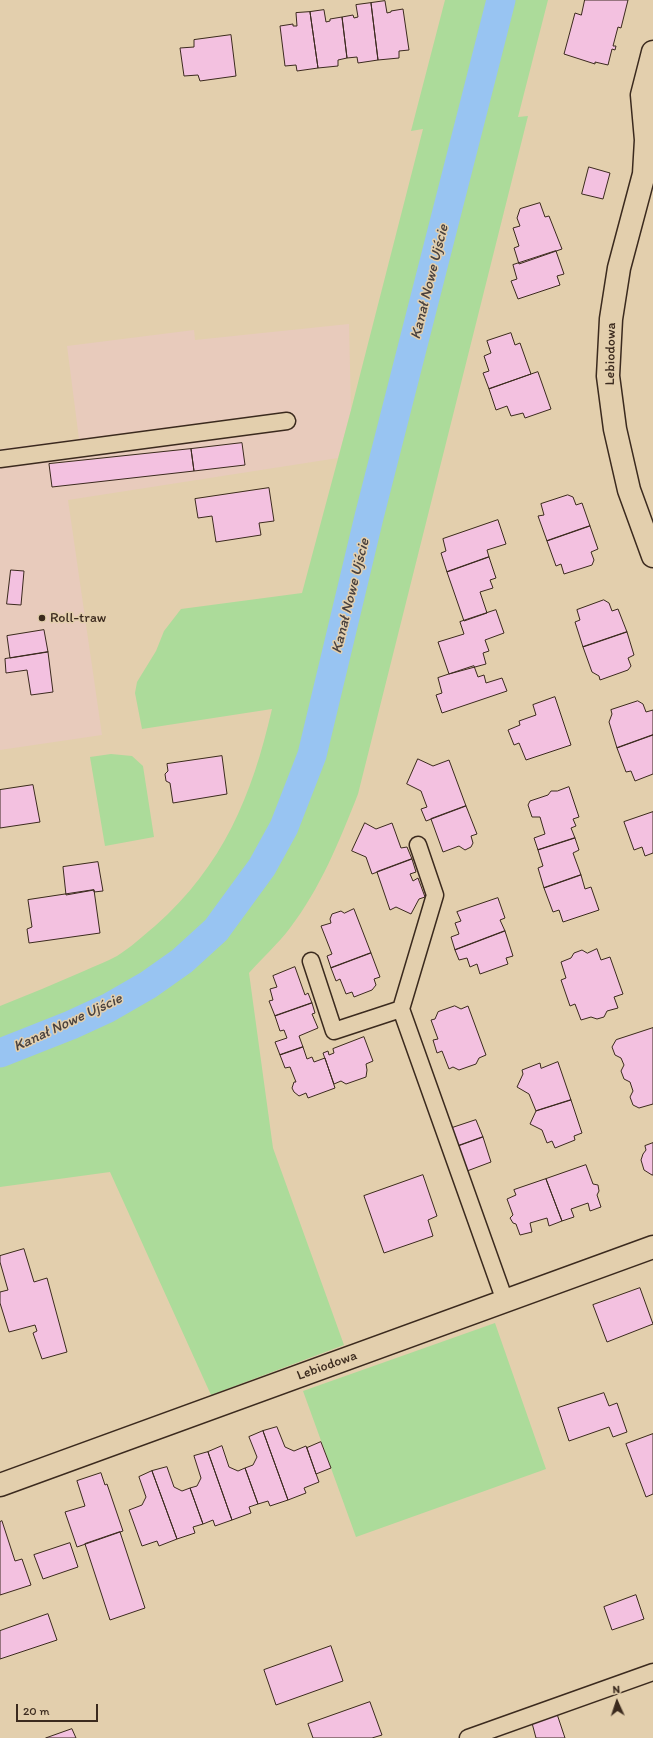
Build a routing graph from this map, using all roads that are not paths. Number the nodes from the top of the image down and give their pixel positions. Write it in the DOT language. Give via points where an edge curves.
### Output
graph roads {
  1 [pos="653,52"];
  2 [pos="649,174"];
  3 [pos="287,421"];
  4 [pos="0,459"];
  5 [pos="653,556"];
  6 [pos="418,845"];
  7 [pos="311,961"];
  8 [pos="401,1009"];
  9 [pos="653,1247"];
  10 [pos="505,1301"];
  11 [pos="0,1485"];
  12 [pos="653,1672"];
  13 [pos="468,1738"];
  1 -- 2 [label="street, Lebiodowa" via="642,95"];
  2 -- 5 [label="street, Lebiodowa" via="619,268 611,318 608,376 615,429 629,490"];
  3 -- 4 [label="lane"];
  6 -- 8 [label="lane" via="435,895"];
  7 -- 8 [label="lane" via="334,1031"];
  8 -- 10 [label="lane"];
  9 -- 10 [label="street, Lebiodowa"];
  10 -- 11 [label="street, Lebiodowa"];
  12 -- 13 [label="lane"];
}
